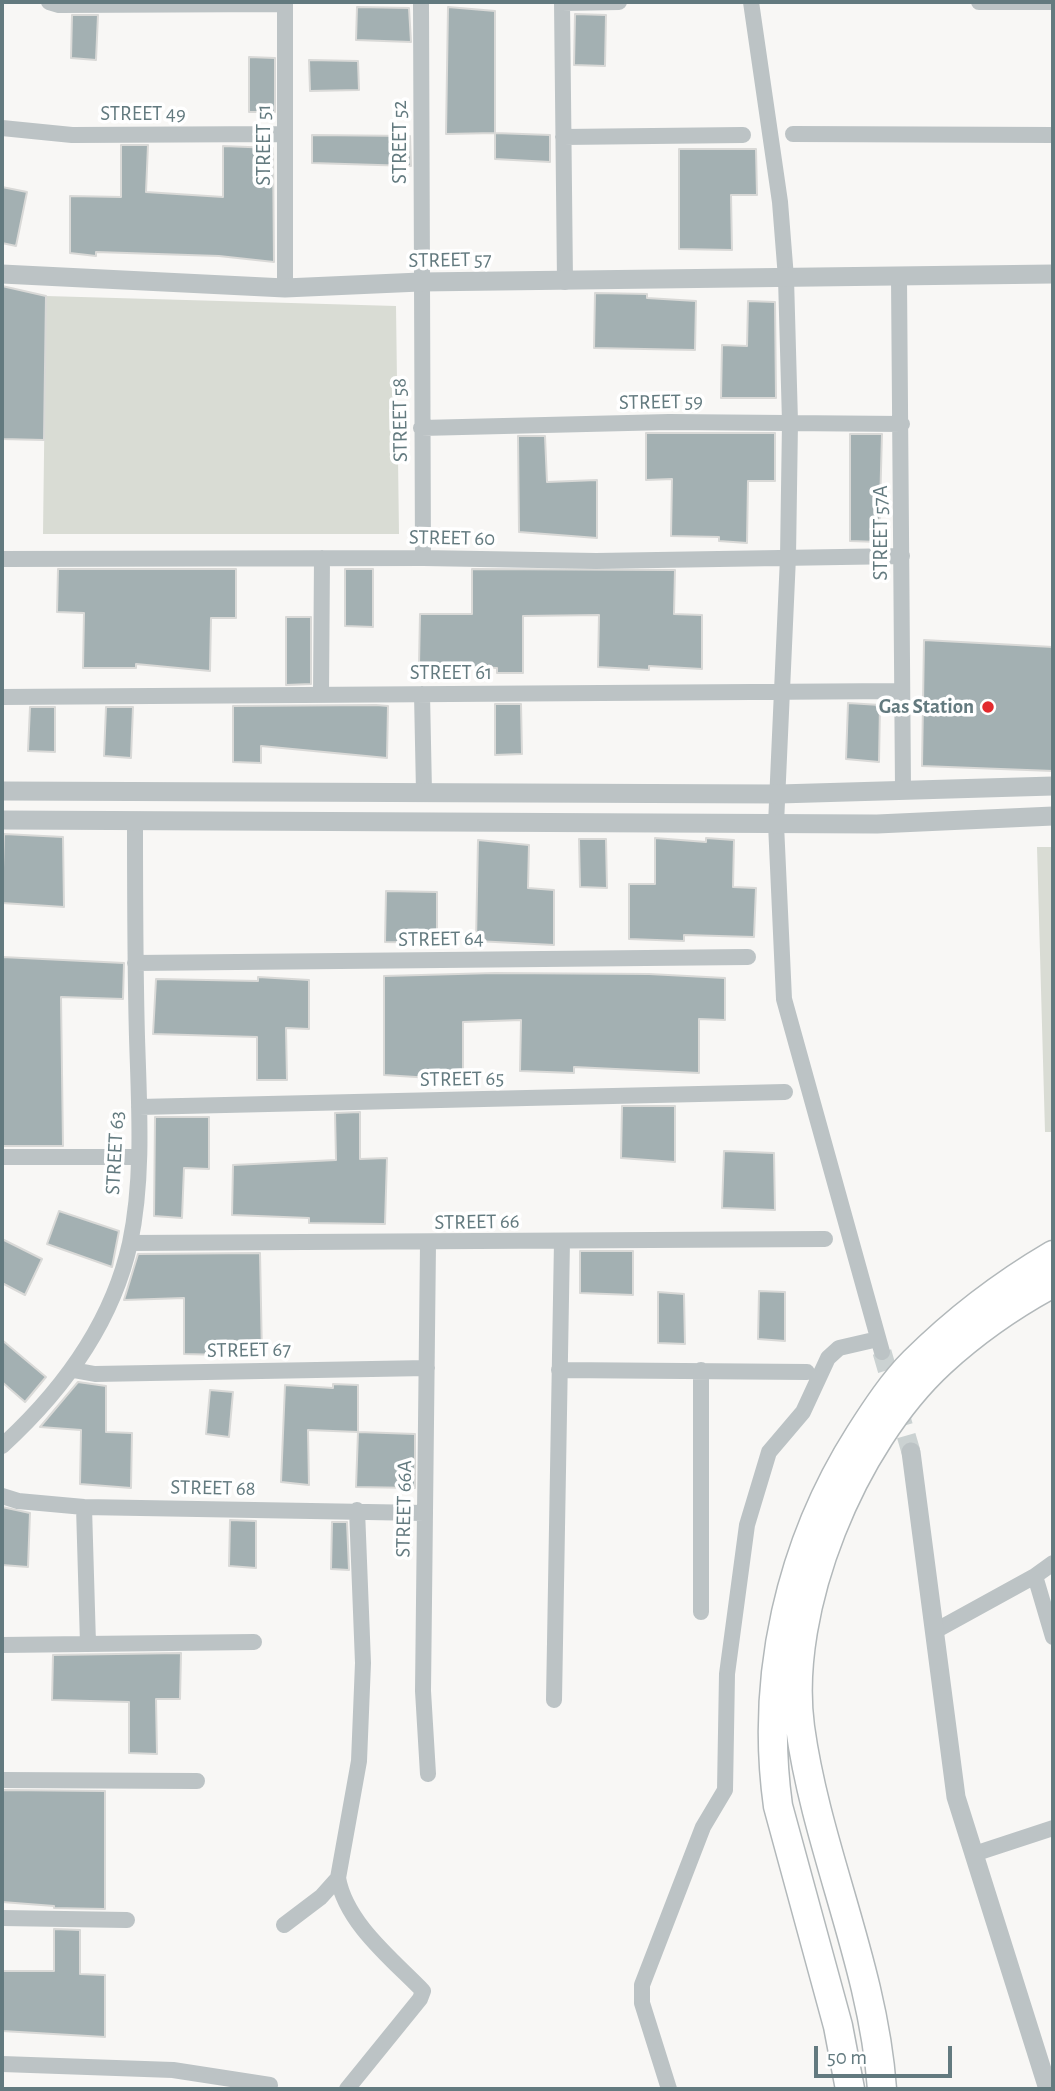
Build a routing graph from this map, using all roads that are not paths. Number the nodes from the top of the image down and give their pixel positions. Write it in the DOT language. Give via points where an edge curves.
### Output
graph roads {
  1 [pos="49,2"];
  2 [pos="421,2"];
  3 [pos="562,2"];
  4 [pos="619,2"];
  5 [pos="751,2"];
  6 [pos="979,2"];
  7 [pos="1053,2"];
  8 [pos="285,3"];
  9 [pos="2,128"];
  10 [pos="285,134"];
  11 [pos="793,134"];
  12 [pos="743,135"];
  13 [pos="1053,135"];
  14 [pos="563,137"];
  15 [pos="2,274"];
  16 [pos="1053,274"];
  17 [pos="786,278"];
  18 [pos="899,278"];
  19 [pos="420,282"];
  20 [pos="565,282"];
  21 [pos="285,288"];
  22 [pos="790,422"];
  23 [pos="902,424"];
  24 [pos="421,428"];
  25 [pos="902,556"];
  26 [pos="788,557"];
  27 [pos="322,558"];
  28 [pos="424,558"];
  29 [pos="2,559"];
  30 [pos="783,691"];
  31 [pos="901,691"];
  32 [pos="422,694"];
  33 [pos="321,695"];
  34 [pos="2,696"];
  35 [pos="1053,786"];
  36 [pos="903,789"];
  37 [pos="2,791"];
  38 [pos="424,792"];
  39 [pos="779,794"];
  40 [pos="1053,816"];
  41 [pos="2,820"];
  42 [pos="135,820"];
  43 [pos="776,824"];
  44 [pos="748,957"];
  45 [pos="135,963"];
  46 [pos="785,1092"];
  47 [pos="139,1107"];
  48 [pos="2,1157"];
  49 [pos="138,1157"];
  50 [pos="825,1239"];
  51 [pos="562,1241"];
  52 [pos="130,1243"];
  53 [pos="428,1244"];
  54 [pos="1053,1255"];
  55 [pos="1053,1283"];
  56 [pos="427,1368"];
  57 [pos="73,1370"];
  58 [pos="559,1370"];
  59 [pos="701,1370"];
  60 [pos="807,1372"];
  61 [pos="2,1446"];
  62 [pos="911,1452"];
  63 [pos="2,1496"];
  64 [pos="84,1507"];
  65 [pos="357,1510"];
  66 [pos="424,1513"];
  67 [pos="1053,1563"];
  68 [pos="1035,1576"];
  69 [pos="701,1612"];
  70 [pos="935,1631"];
  71 [pos="1053,1637"];
  72 [pos="254,1642"];
  73 [pos="88,1644"];
  74 [pos="2,1645"];
  75 [pos="554,1700"];
  76 [pos="428,1774"];
  77 [pos="2,1780"];
  78 [pos="198,1782"];
  79 [pos="1053,1828"];
  80 [pos="974,1854"];
  81 [pos="338,1878"];
  82 [pos="2,1918"];
  83 [pos="127,1920"];
  84 [pos="284,1925"];
  85 [pos="2,2064"];
  86 [pos="270,2085"];
  87 [pos="347,2089"];
  88 [pos="670,2089"];
  89 [pos="850,2089"];
  90 [pos="882,2089"];
  91 [pos="1048,2089"];
  1 -- 8 [label="street"];
  2 -- 19 [label="street, STREET 52"];
  3 -- 4 [label="street"];
  3 -- 14 [label="street"];
  5 -- 17 [label="street" via="780,202"];
  6 -- 7 [label="street"];
  8 -- 10 [label="street, STREET 51"];
  9 -- 10 [label="street, STREET 49" via="72,135"];
  10 -- 21 [label="street, STREET 51"];
  11 -- 13 [label="street"];
  12 -- 14 [label="street"];
  14 -- 20 [label="street"];
  15 -- 21 [label="street, STREET 57"];
  16 -- 18 [label="street, STREET 57"];
  17 -- 18 [label="street, STREET 57"];
  17 -- 20 [label="street, STREET 57"];
  17 -- 22 [label="street"];
  18 -- 23 [label="street, STREET 57A"];
  19 -- 20 [label="street, STREET 57"];
  19 -- 21 [label="street, STREET 57"];
  19 -- 24 [label="street, STREET 58"];
  22 -- 23 [label="street, STREET 59"];
  22 -- 24 [label="street, STREET 59"];
  22 -- 26 [label="street"];
  23 -- 25 [label="street, STREET 57A"];
  24 -- 28 [label="street, STREET 58"];
  25 -- 26 [label="street, STREET 60"];
  25 -- 31 [label="street, STREET 57A"];
  26 -- 28 [label="street, STREET 60"];
  26 -- 30 [label="street"];
  27 -- 28 [label="street, STREET 60"];
  27 -- 29 [label="street, STREET 60"];
  27 -- 33 [label="street"];
  30 -- 31 [label="street, STREET 61"];
  30 -- 32 [label="street, STREET 61"];
  30 -- 39 [label="street"];
  31 -- 36 [label="street, STREET 57A"];
  32 -- 33 [label="street, STREET 61"];
  32 -- 38 [label="street"];
  33 -- 34 [label="street, STREET 61"];
  35 -- 36 [label="street"];
  36 -- 39 [label="street"];
  37 -- 38 [label="street"];
  38 -- 39 [label="street"];
  39 -- 43 [label="street"];
  40 -- 43 [label="street"];
  41 -- 42 [label="street"];
  42 -- 43 [label="street"];
  42 -- 45 [label="street, STREET 63"];
  43 -- 88 [label="street" via="783,999 880,1345 839,1348 828,1357 803,1412 769,1452 747,1525 727,1674 725,1790 703,1827 642,1986 642,2003"];
  44 -- 45 [label="street, STREET 64"];
  45 -- 47 [label="street, STREET 63"];
  46 -- 47 [label="street, STREET 65"];
  47 -- 49 [label="street, STREET 63"];
  48 -- 49 [label="street"];
  49 -- 52 [label="street, STREET 63"];
  50 -- 51 [label="street, STREET 66"];
  51 -- 53 [label="street, STREET 66"];
  51 -- 58 [label="street"];
  52 -- 53 [label="street, STREET 66"];
  52 -- 57 [label="street, STREET 63" via="109,1301"];
  53 -- 56 [label="street, STREET 66A"];
  54 -- 89 [label="highway" via="1009,1281 912,1363 879,1404 837,1472 794,1573 775,1687 773,1769 778,1806 838,2025"];
  55 -- 90 [label="highway" via="1005,1309 940,1363 908,1398 847,1494 809,1595 799,1650 800,1726 865,1973"];
  56 -- 57 [label="street, STREET 67" via="95,1374"];
  56 -- 66 [label="street, STREET 66A"];
  57 -- 61 [label="street, STREET 63"];
  58 -- 59 [label="street"];
  58 -- 75 [label="street"];
  59 -- 60 [label="street"];
  59 -- 69 [label="street"];
  62 -- 70 [label="street"];
  63 -- 64 [label="street, STREET 68"];
  64 -- 65 [label="street, STREET 68"];
  64 -- 73 [label="street"];
  65 -- 66 [label="street, STREET 68"];
  65 -- 81 [label="street" via="363,1717"];
  66 -- 76 [label="street, STREET 66A" via="423,1691"];
  67 -- 68 [label="street"];
  68 -- 70 [label="street"];
  68 -- 71 [label="street"];
  70 -- 80 [label="street" via="956,1797"];
  72 -- 73 [label="street"];
  73 -- 74 [label="street"];
  77 -- 78 [label="street"];
  79 -- 80 [label="street"];
  80 -- 91 [label="street"];
  81 -- 84 [label="street" via="321,1898"];
  81 -- 87 [label="street" via="342,1898 423,1991"];
  82 -- 83 [label="street"];
  85 -- 86 [label="street" via="173,2070"];
}
